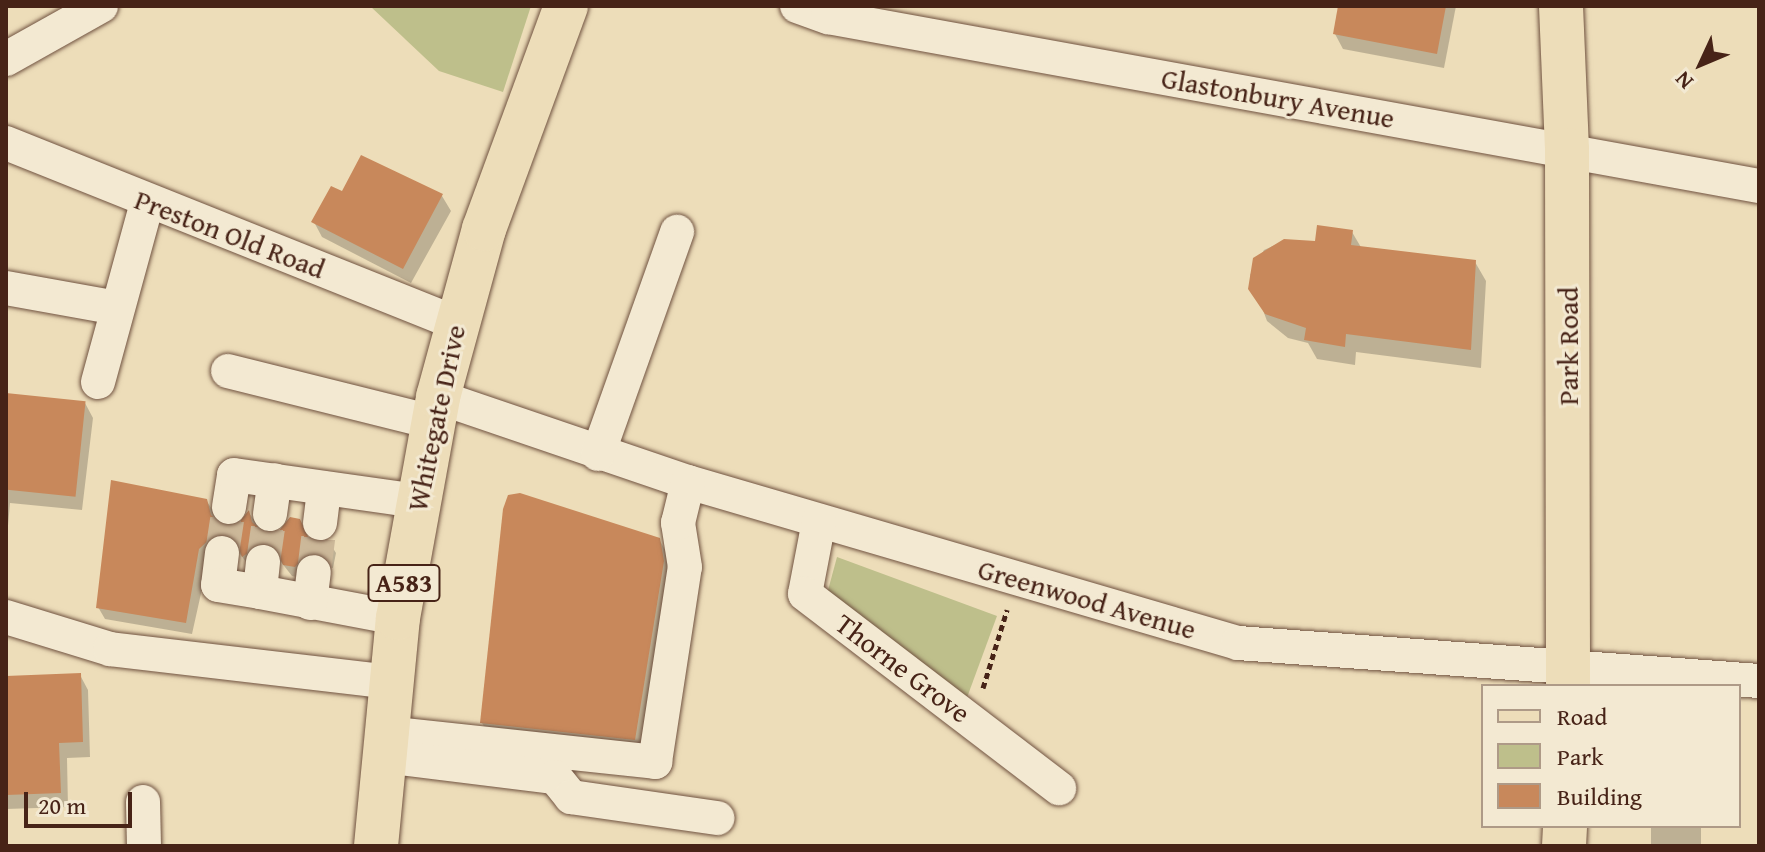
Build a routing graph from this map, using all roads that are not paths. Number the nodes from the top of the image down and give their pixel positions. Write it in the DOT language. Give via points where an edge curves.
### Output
graph roads {
  1 [pos="101,6"];
  2 [pos="566,6"];
  3 [pos="797,6"];
  4 [pos="1561,6"];
  5 [pos="6,59"];
  6 [pos="6,143"];
  7 [pos="1567,150"];
  8 [pos="1759,186"];
  9 [pos="147,203"];
  10 [pos="677,232"];
  11 [pos="6,288"];
  12 [pos="117,308"];
  13 [pos="455,323"];
  14 [pos="228,371"];
  15 [pos="98,382"];
  16 [pos="435,409"];
  17 [pos="598,454"];
  18 [pos="275,480"];
  19 [pos="688,482"];
  20 [pos="324,488"];
  21 [pos="416,501"];
  22 [pos="229,507"];
  23 [pos="270,514"];
  24 [pos="819,521"];
  25 [pos="320,523"];
  26 [pos="222,553"];
  27 [pos="6,617"];
  28 [pos="398,618"];
  29 [pos="1568,676"];
  30 [pos="1759,681"];
  31 [pos="390,682"];
  32 [pos="384,744"];
  33 [pos="1059,788"];
  34 [pos="143,802"];
  35 [pos="717,818"];
  36 [pos="144,846"];
  37 [pos="376,846"];
  1 -- 5 [label="street"];
  2 -- 13 [label="main road, Whitegate Drive / A583" via="525,110"];
  3 -- 7 [label="street, Glastonbury Avenue" via="828,17"];
  4 -- 7 [label="main road, Park Road"];
  6 -- 9 [label="street, Preston Old Road"];
  7 -- 8 [label="street, Glastonbury Avenue"];
  7 -- 29 [label="main road, Park Road"];
  9 -- 12 [label="street"];
  9 -- 13 [label="street, Preston Old Road"];
  10 -- 17 [label="street"];
  11 -- 12 [label="street"];
  12 -- 15 [label="street"];
  13 -- 16 [label="main road, Whitegate Drive / A583"];
  14 -- 16 [label="street, Greenwood Avenue"];
  16 -- 17 [label="street, Greenwood Avenue"];
  16 -- 21 [label="main road, Whitegate Drive / A583"];
  17 -- 19 [label="street, Greenwood Avenue"];
  18 -- 20 [label="street"];
  18 -- 22 [label="street" via="234,475"];
  18 -- 23 [label="street"];
  19 -- 24 [label="street, Greenwood Avenue"];
  19 -- 32 [label="street" via="678,523 685,567 655,762"];
  20 -- 21 [label="street"];
  20 -- 25 [label="street"];
  21 -- 28 [label="main road, Whitegate Drive / A583"];
  24 -- 29 [label="street, Greenwood Avenue" via="1238,643"];
  24 -- 33 [label="street, Thorne Grove" via="805,594"];
  26 -- 28 [label="street" via="218,585 262,577"];
  27 -- 31 [label="street" via="110,649"];
  28 -- 31 [label="main road, Whitegate Drive / A583"];
  29 -- 30 [label="street, Greenwood Avenue"];
  31 -- 32 [label="main road, Whitegate Drive / A583"];
  32 -- 35 [label="street" via="555,777 571,797"];
  32 -- 37 [label="main road, Whitegate Drive / A583"];
  34 -- 36 [label="street"];
}
